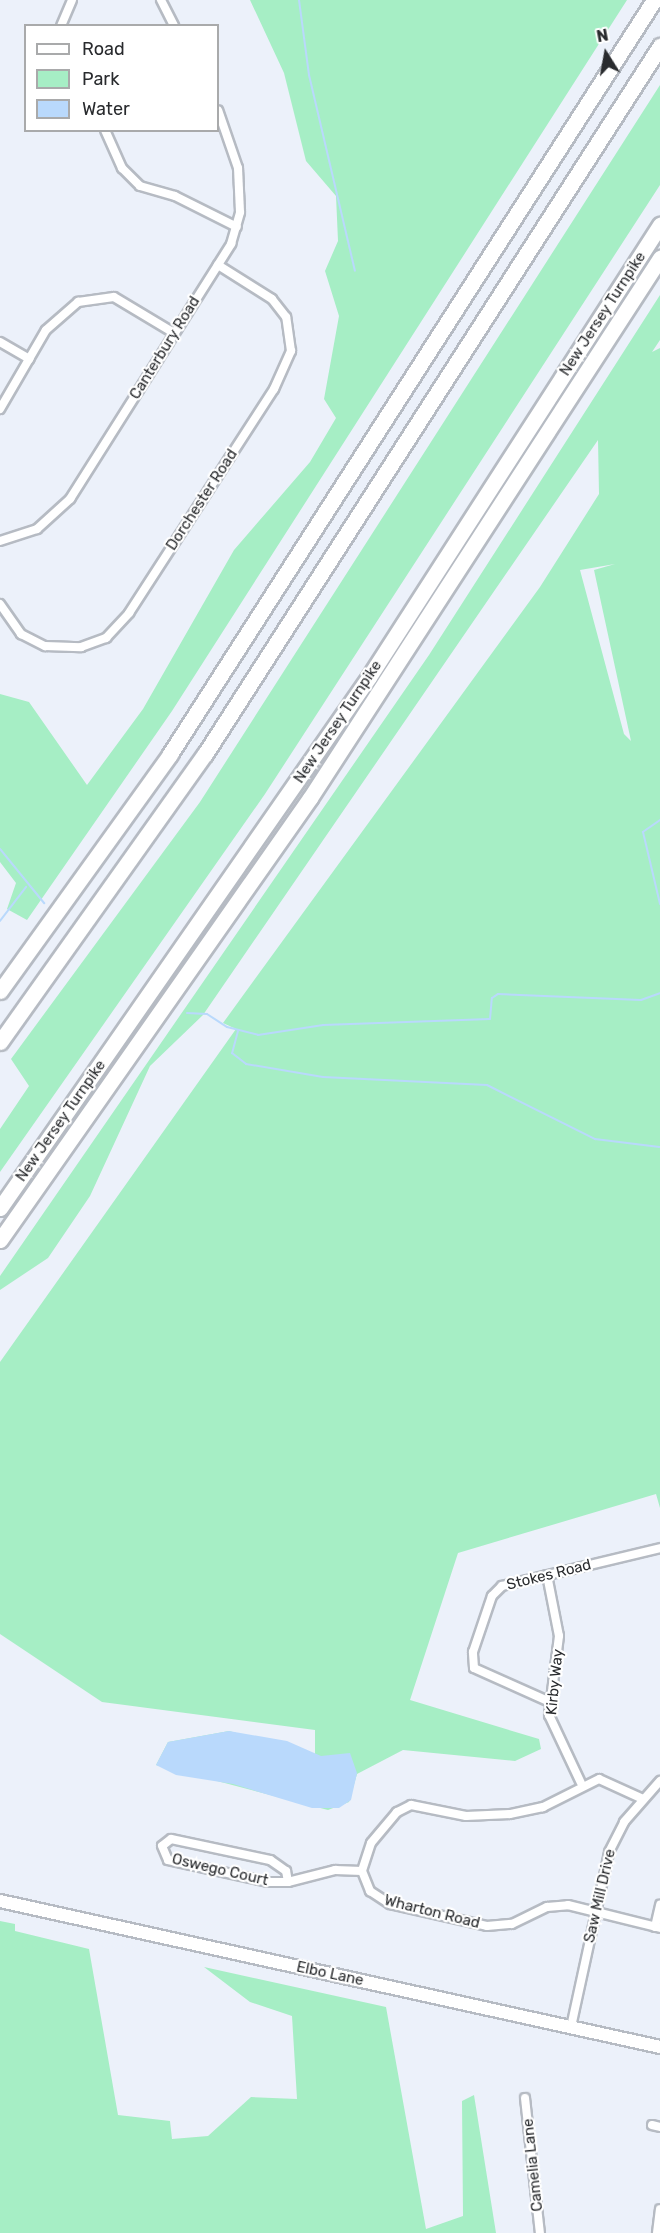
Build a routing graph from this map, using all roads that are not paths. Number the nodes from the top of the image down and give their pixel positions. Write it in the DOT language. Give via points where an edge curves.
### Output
graph roads {
  1 [pos="72,0"];
  2 [pos="161,0"];
  3 [pos="654,0"];
  4 [pos="62,24"];
  5 [pos="173,24"];
  6 [pos="660,46"];
  7 [pos="219,112"];
  8 [pos="106,132"];
  9 [pos="660,225"];
  10 [pos="237,227"];
  11 [pos="660,258"];
  12 [pos="218,265"];
  13 [pos="174,333"];
  14 [pos="0,342"];
  15 [pos="29,358"];
  16 [pos="0,409"];
  17 [pos="0,541"];
  18 [pos="0,604"];
  19 [pos="0,991"];
  20 [pos="0,1042"];
  21 [pos="0,1208"];
  22 [pos="0,1240"];
  23 [pos="660,1548"];
  24 [pos="547,1575"];
  25 [pos="549,1702"];
  26 [pos="660,1781"];
  27 [pos="581,1784"];
  28 [pos="643,1799"];
  29 [pos="362,1871"];
  30 [pos="288,1882"];
  31 [pos="0,1901"];
  32 [pos="660,1905"];
  33 [pos="595,1912"];
  34 [pos="658,1927"];
  35 [pos="571,2027"];
  36 [pos="660,2047"];
  37 [pos="525,2098"];
  38 [pos="660,2210"];
  39 [pos="540,2233"];
  40 [pos="657,2233"];
  1 -- 4 [label="street"];
  2 -- 5 [label="street"];
  3 -- 19 [label="highway" via="188,726"];
  6 -- 20 [label="highway" via="199,764"];
  7 -- 10 [label="street, Canterbury Road" via="237,156"];
  8 -- 10 [label="street" via="122,168 140,186 175,196"];
  9 -- 21 [label="highway, New Jersey Turnpike" via="369,677"];
  10 -- 12 [label="street, Canterbury Road"];
  11 -- 22 [label="highway, New Jersey Turnpike" via="347,742"];
  12 -- 13 [label="street, Canterbury Road"];
  12 -- 18 [label="street, Dorchester Road" via="272,299 286,317 291,351 274,389 129,613 106,638 81,647 45,646 21,634"];
  13 -- 15 [label="street" via="128,303 97,296 65,309"];
  13 -- 17 [label="street, Canterbury Road" via="70,499 28,535"];
  14 -- 15 [label="street"];
  15 -- 16 [label="street"];
  23 -- 24 [label="street, Stokes Road"];
  24 -- 25 [label="street, Kirby Way" via="559,1628"];
  24 -- 25 [label="street, Stokes Road" via="496,1591 472,1663 477,1671"];
  25 -- 27 [label="street, Kirby Way" via="552,1729"];
  26 -- 28 [label="street, Saw Mill Drive"];
  27 -- 28 [label="street" via="606,1780"];
  27 -- 29 [label="street" via="551,1803 510,1814 466,1816 426,1805 404,1808 371,1843"];
  28 -- 33 [label="street, Saw Mill Drive" via="613,1842"];
  29 -- 30 [label="street, Oswego Court" via="335,1870"];
  29 -- 33 [label="street, Wharton Road" via="370,1891 390,1904 487,1926 512,1924 554,1906"];
  30 -- 30 [label="street, Oswego Court" via="168,1860 162,1846 171,1839 270,1860 286,1871"];
  31 -- 35 [label="street, Elbo Lane"];
  32 -- 34 [label="street"];
  33 -- 34 [label="street, Wharton Road"];
  33 -- 35 [label="street, Saw Mill Drive"];
  35 -- 36 [label="street, Elbo Lane"];
  37 -- 39 [label="street, Camelia Lane"];
  38 -- 40 [label="street"];
}
